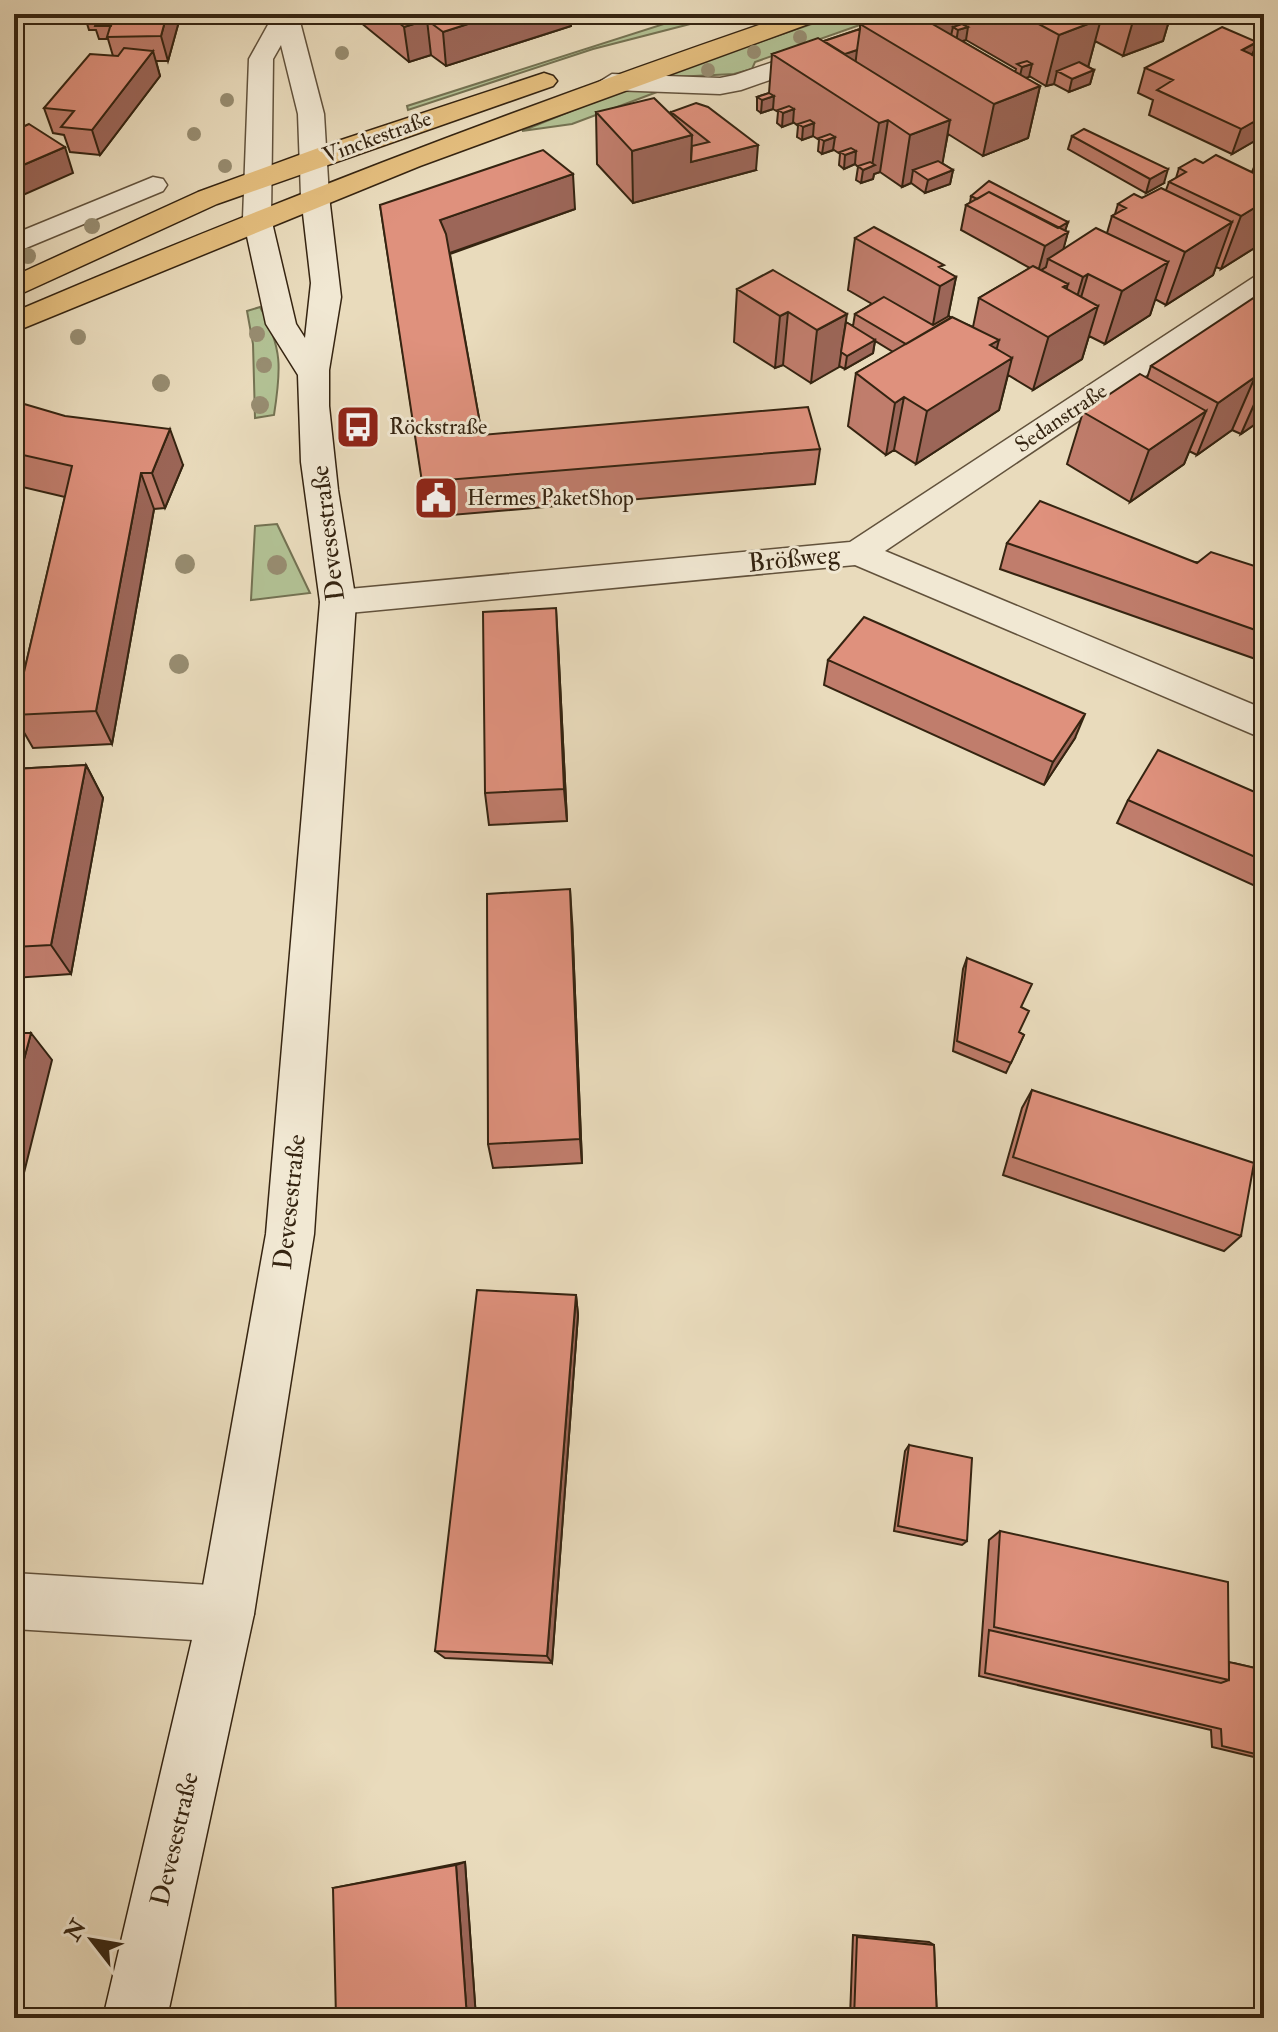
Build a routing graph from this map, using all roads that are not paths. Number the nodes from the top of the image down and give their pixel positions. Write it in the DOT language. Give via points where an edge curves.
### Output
graph roads {
  1 [pos="751,14"];
  2 [pos="814,14"];
  3 [pos="936,14"];
  4 [pos="286,15"];
  5 [pos="592,65"];
  6 [pos="564,74"];
  7 [pos="612,82"];
  8 [pos="312,160"];
  9 [pos="256,180"];
  10 [pos="153,185"];
  11 [pos="315,196"];
  12 [pos="257,218"];
  13 [pos="14,244"];
  14 [pos="1264,283"];
  15 [pos="14,288"];
  16 [pos="14,323"];
  17 [pos="313,375"];
  18 [pos="858,553"];
  19 [pos="338,602"];
  20 [pos="1264,725"];
  21 [pos="14,1601"];
  22 [pos="226,1614"];
  23 [pos="135,2018"];
  1 -- 5 [label="main road"];
  2 -- 7 [label="main road, Vinckestraße"];
  3 -- 7 [label="street, Vinckestraße" via="741,82"];
  4 -- 8 [label="street" via="311,114"];
  4 -- 9 [label="street" via="261,59"];
  6 -- 8 [label="main road, Vinckestraße"];
  7 -- 11 [label="main road, Vinckestraße"];
  8 -- 9 [label="main road, Vinckestraße"];
  8 -- 11 [label="street"];
  9 -- 12 [label="street"];
  9 -- 15 [label="main road, Vinckestraße"];
  10 -- 13 [label="street"];
  11 -- 12 [label="main road, Vinckestraße"];
  11 -- 17 [label="street, Devesestraße" via="325,263 325,310"];
  12 -- 16 [label="main road, Vinckestraße"];
  12 -- 17 [label="street, Devesestraße" via="281,324"];
  14 -- 18 [label="street, Sedanstraße"];
  17 -- 19 [label="street, Devesestraße" via="321,497"];
  18 -- 19 [label="street, Brößweg"];
  18 -- 20 [label="street, Brößweg"];
  19 -- 22 [label="street, Devesestraße" via="290,1234"];
  21 -- 22 [label="street"];
  22 -- 23 [label="street, Devesestraße"];
}
